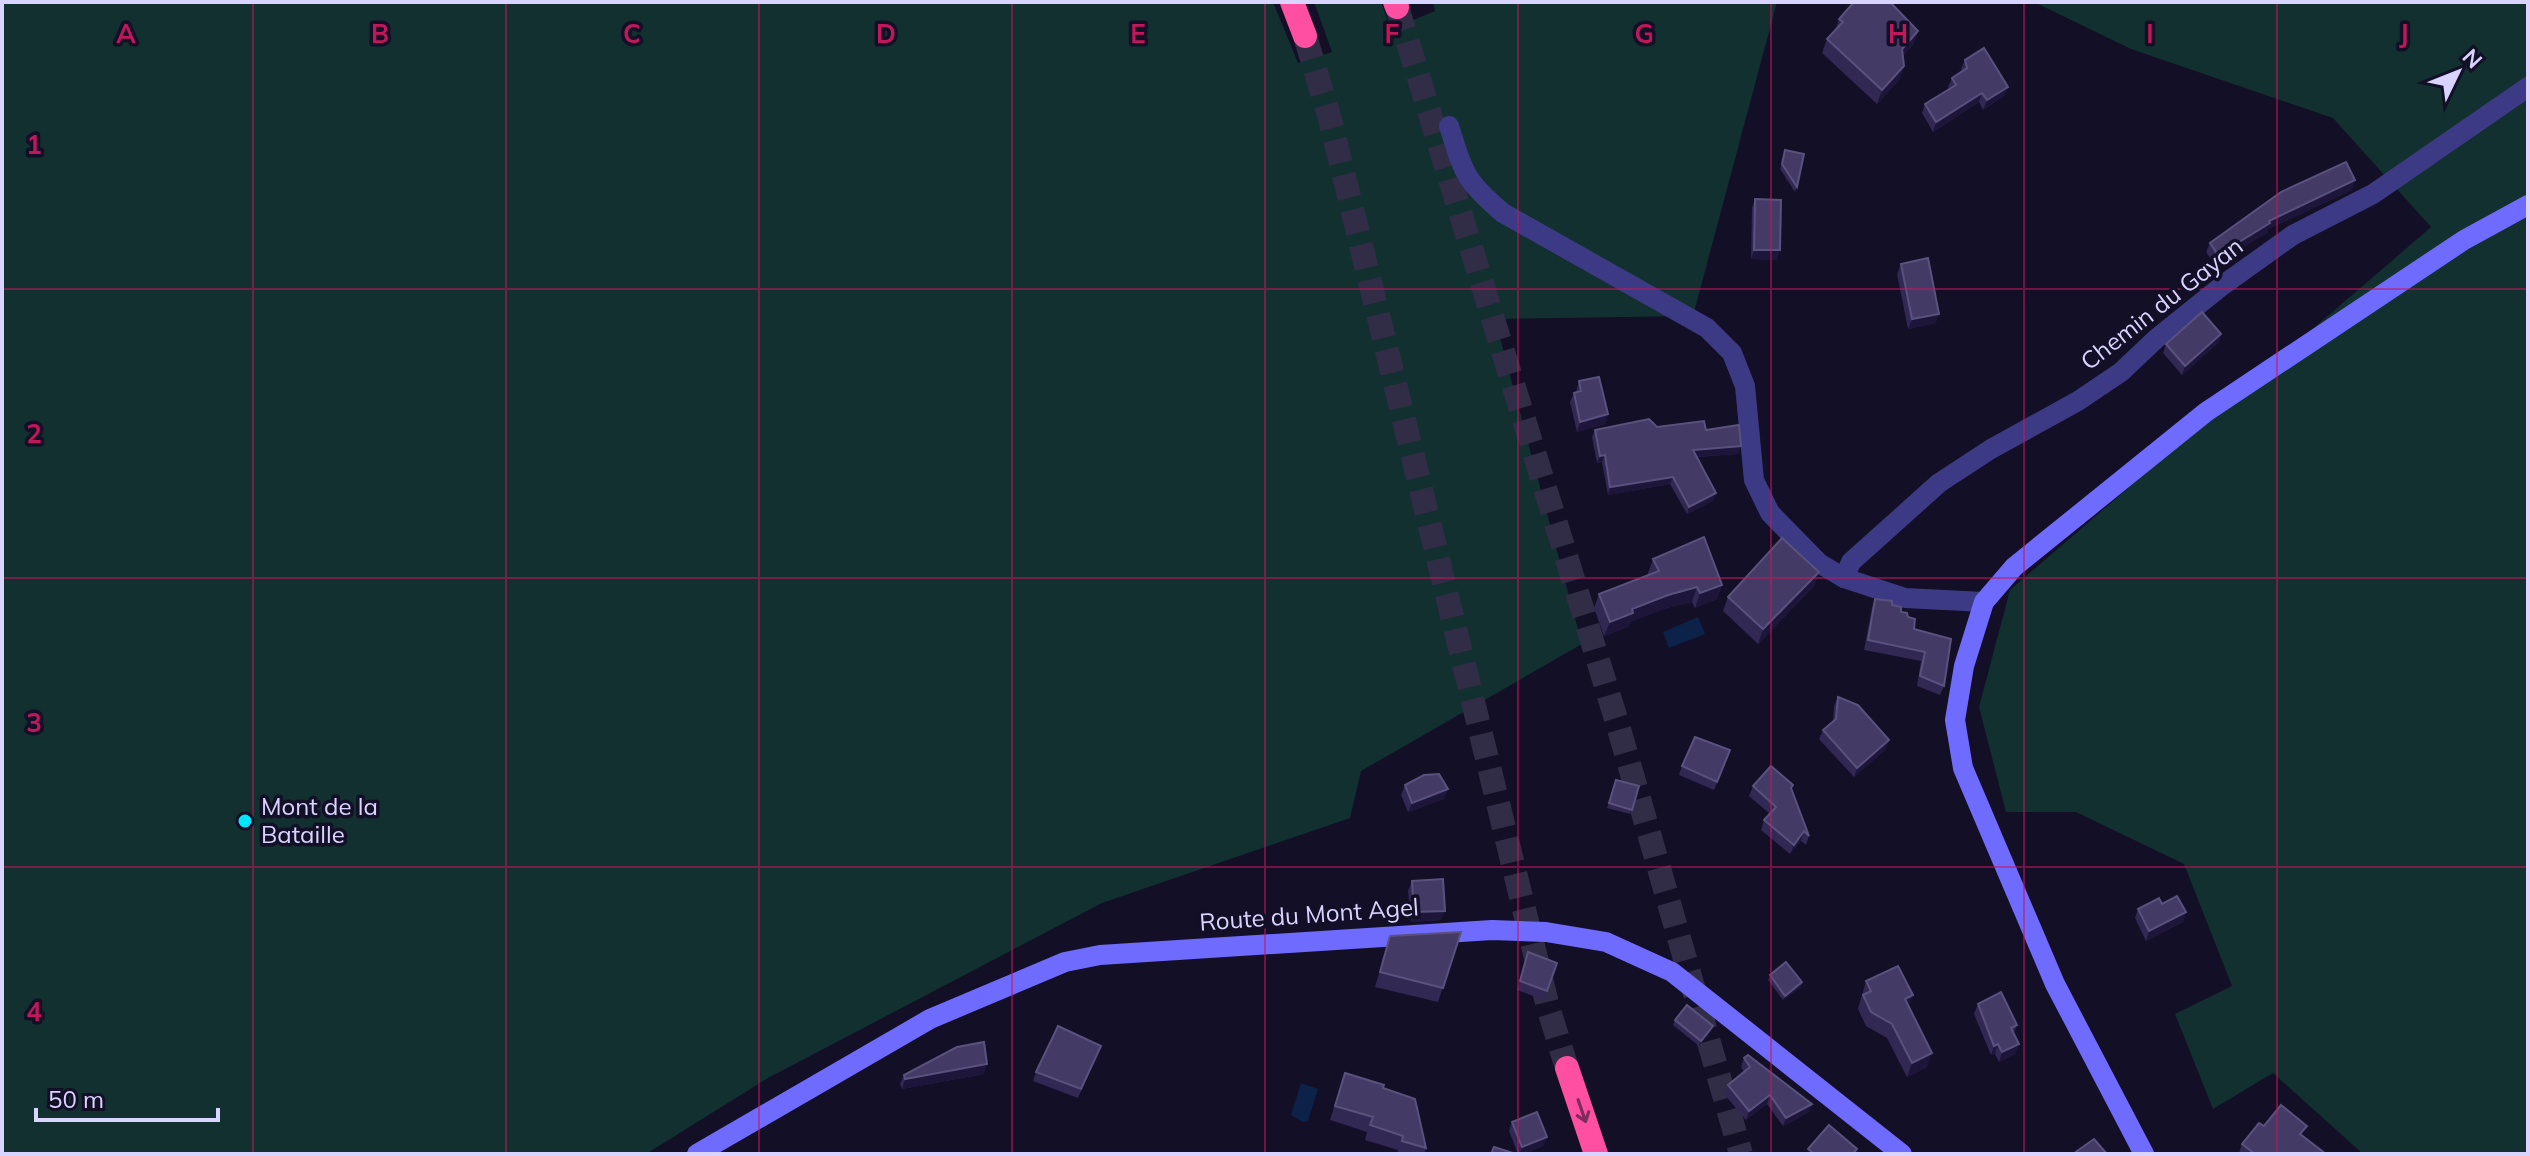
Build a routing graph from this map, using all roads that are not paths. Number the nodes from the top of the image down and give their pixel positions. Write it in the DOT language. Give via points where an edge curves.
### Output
graph roads {
  1 [pos="1292,2"];
  2 [pos="1305,36"];
  3 [pos="2528,87"];
  4 [pos="1449,126"];
  5 [pos="2528,205"];
  6 [pos="1844,578"];
  7 [pos="1984,602"];
  8 [pos="1567,1068"];
  9 [pos="697,1154"];
  10 [pos="1596,1154"];
  11 [pos="1902,1154"];
  12 [pos="2144,1154"];
  1 -- 2 [label="highway"];
  3 -- 6 [label="street, Chemin du Gayan" via="2373,194 2293,235 2089,394 1939,483 1851,562"];
  4 -- 6 [label="street" via="1474,188 1503,213 1707,328 1732,353 1745,386 1754,480 1770,513 1819,563"];
  5 -- 7 [label="street" via="2464,240 2206,412 2014,567"];
  6 -- 7 [label="street" via="1905,598"];
  7 -- 12 [label="street" via="1964,666 1955,720 1963,768 2055,984"];
  8 -- 10 [label="highway, one-way"];
  9 -- 11 [label="street, Route du Mont Agel" via="930,1019 1065,962 1100,955 1492,930 1606,942 1672,972"];
}
